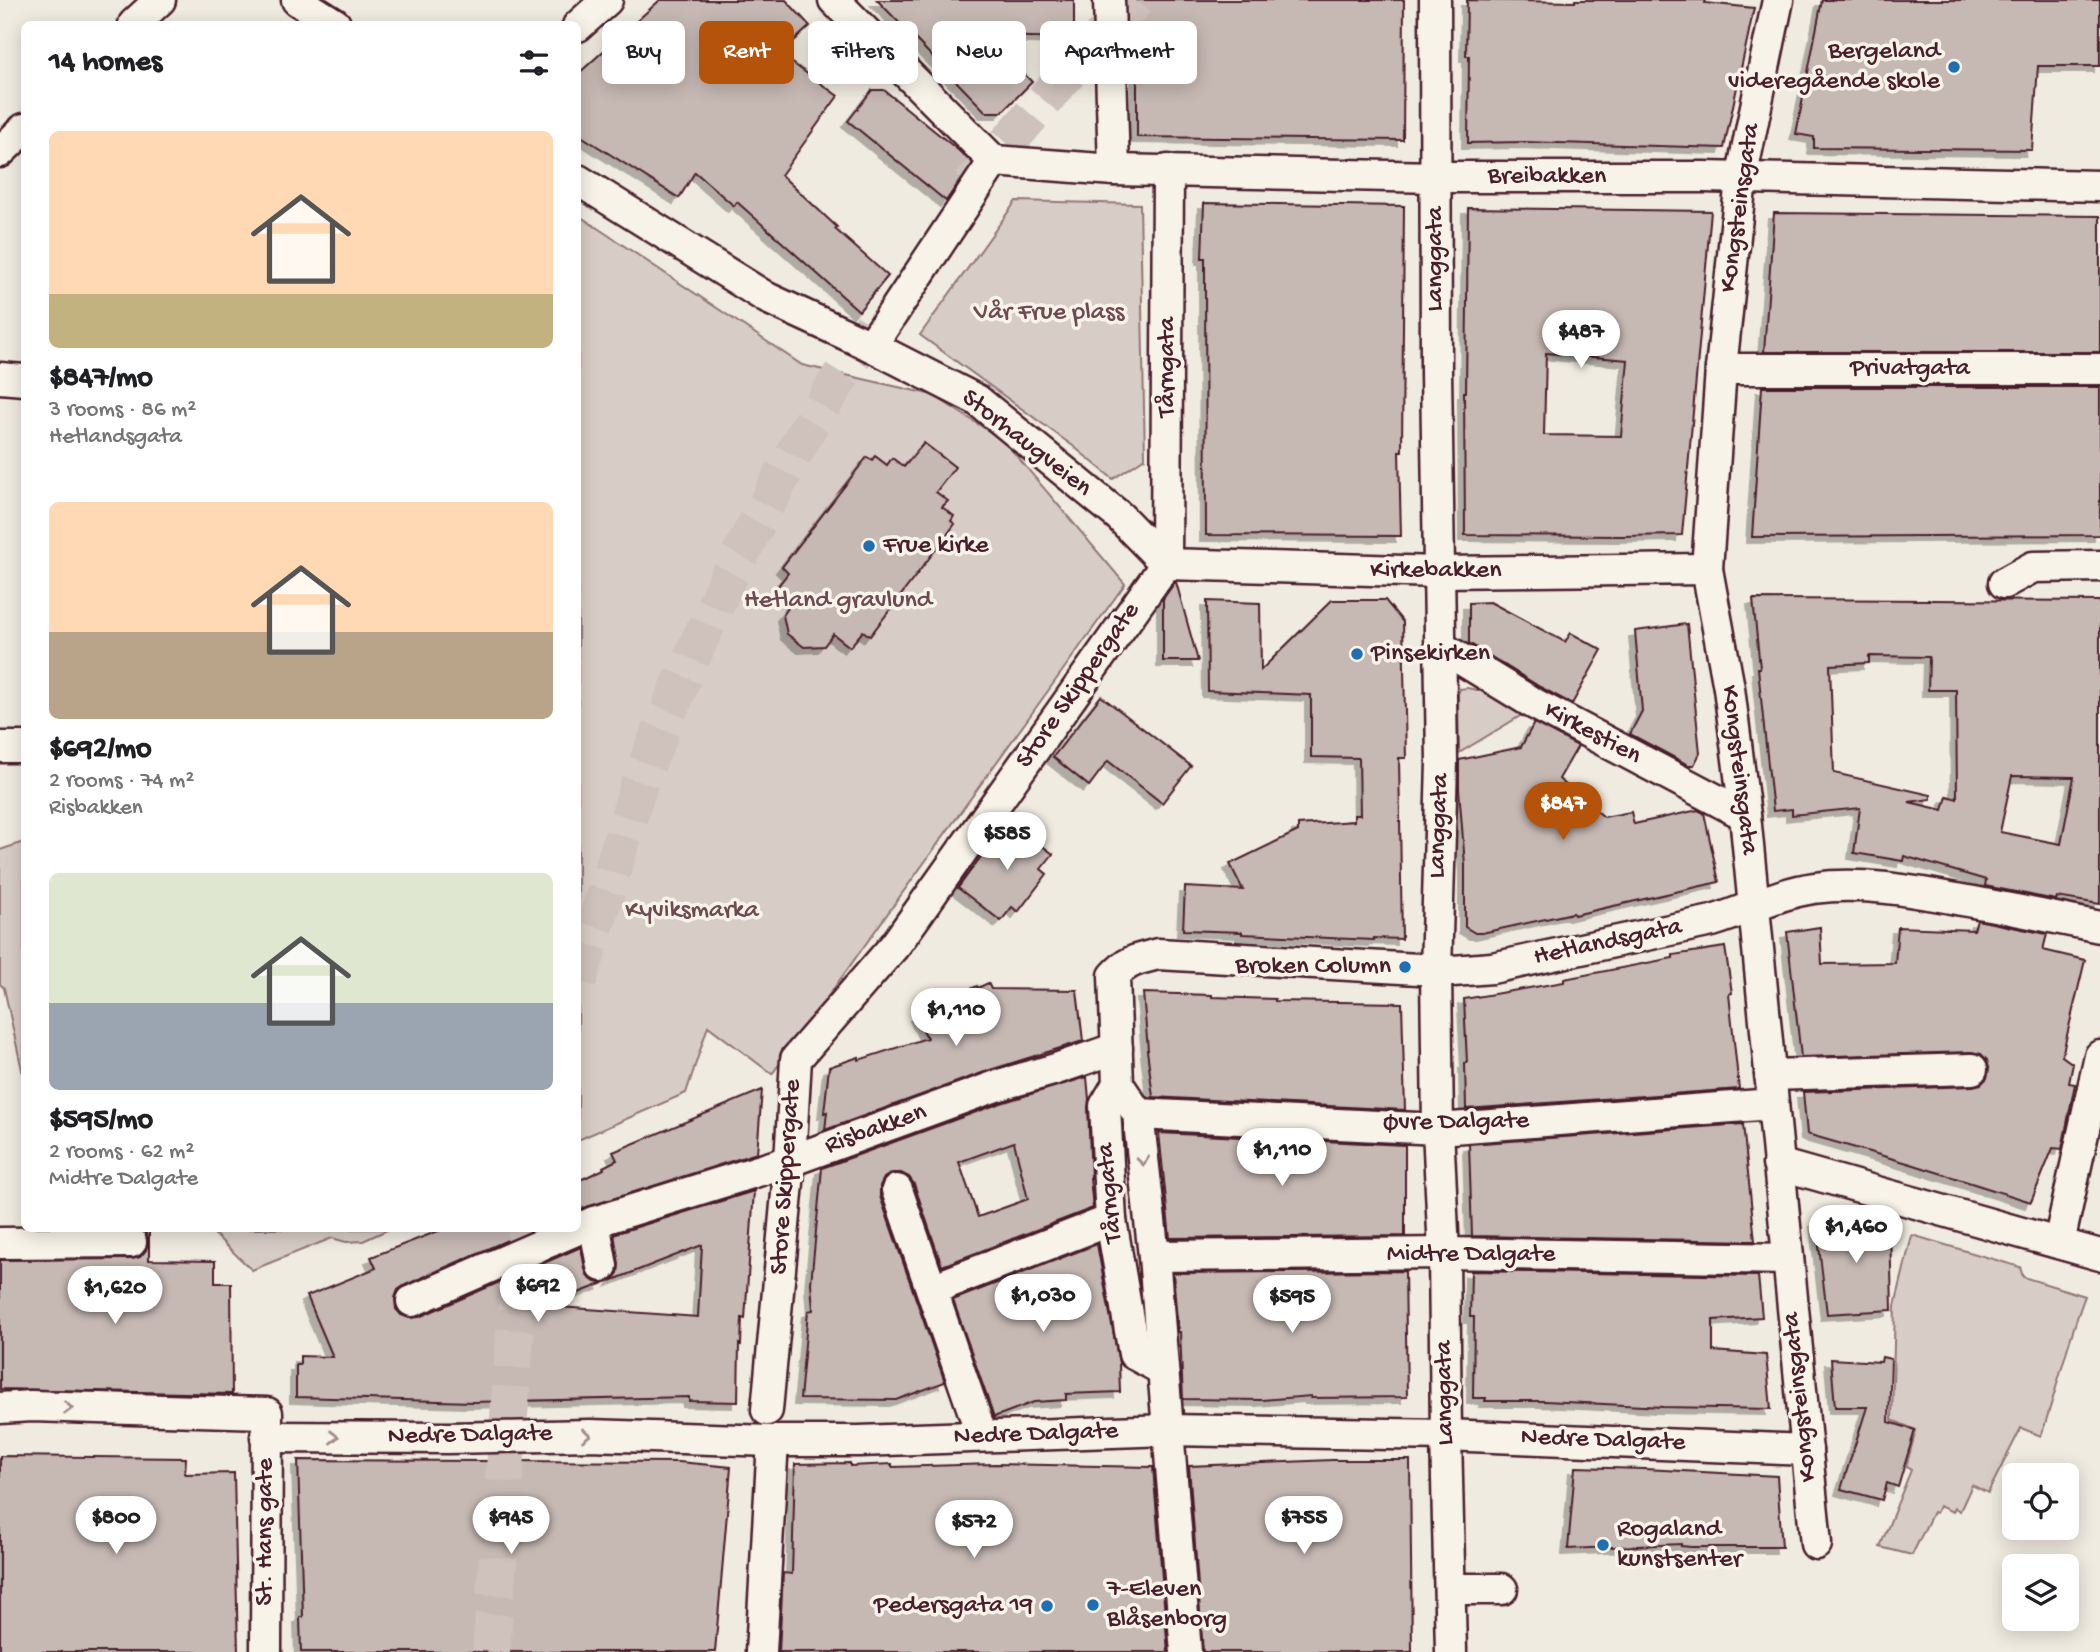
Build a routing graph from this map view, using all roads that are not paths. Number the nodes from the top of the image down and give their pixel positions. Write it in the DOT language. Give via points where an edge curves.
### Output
graph roads {
  1 [pos="160,0"];
  2 [pos="297,0"];
  3 [pos="607,0"];
  4 [pos="834,0"];
  5 [pos="1109,0"];
  6 [pos="1435,0"];
  7 [pos="1779,0"];
  8 [pos="137,21"];
  9 [pos="330,21"];
  10 [pos="581,23"];
  11 [pos="21,131"];
  12 [pos="0,152"];
  13 [pos="994,161"];
  14 [pos="1114,170"];
  15 [pos="1168,170"];
  16 [pos="1437,177"];
  17 [pos="1741,179"];
  18 [pos="581,182"];
  19 [pos="2100,186"];
  20 [pos="871,346"];
  21 [pos="1721,369"];
  22 [pos="2100,369"];
  23 [pos="0,378"];
  24 [pos="21,380"];
  25 [pos="1166,564"];
  26 [pos="2100,566"];
  27 [pos="1707,569"];
  28 [pos="1438,572"];
  29 [pos="2004,583"];
  30 [pos="1441,647"];
  31 [pos="0,747"];
  32 [pos="21,747"];
  33 [pos="1745,815"];
  34 [pos="1754,906"];
  35 [pos="2100,927"];
  36 [pos="1436,971"];
  37 [pos="1114,976"];
  38 [pos="1117,1048"];
  39 [pos="2100,1056"];
  40 [pos="1972,1069"];
  41 [pos="1118,1084"];
  42 [pos="1772,1090"];
  43 [pos="1138,1114"];
  44 [pos="1438,1129"];
  45 [pos="790,1161"];
  46 [pos="1778,1164"];
  47 [pos="897,1189"];
  48 [pos="1111,1220"];
  49 [pos="594,1222"];
  50 [pos="581,1228"];
  51 [pos="571,1232"];
  52 [pos="131,1242"];
  53 [pos="0,1243"];
  54 [pos="2059,1243"];
  55 [pos="1444,1253"];
  56 [pos="2100,1255"];
  57 [pos="1154,1256"];
  58 [pos="1788,1259"];
  59 [pos="602,1266"];
  60 [pos="932,1289"];
  61 [pos="412,1301"];
  62 [pos="1163,1370"];
  63 [pos="0,1408"];
  64 [pos="767,1410"];
  65 [pos="267,1425"];
  66 [pos="1168,1430"];
  67 [pos="1446,1435"];
  68 [pos="982,1437"];
  69 [pos="773,1441"];
  70 [pos="1807,1450"];
  71 [pos="1816,1545"];
  72 [pos="1450,1589"];
  73 [pos="1502,1589"];
  74 [pos="266,1652"];
  75 [pos="761,1652"];
  76 [pos="1186,1652"];
  77 [pos="1451,1652"];
  1 -- 8 [label="street"];
  2 -- 9 [label="street"];
  3 -- 10 [label="street"];
  4 -- 13 [label="street"];
  5 -- 14 [label="street"];
  6 -- 16 [label="street, Langgata"];
  7 -- 17 [label="street, Kongsteinsgata"];
  11 -- 12 [label="street"];
  13 -- 14 [label="street, Breibakken"];
  13 -- 20 [label="street"];
  14 -- 15 [label="street, Breibakken"];
  15 -- 16 [label="street, Breibakken"];
  15 -- 25 [label="street, Tårngata"];
  16 -- 17 [label="street, Breibakken"];
  16 -- 28 [label="street, Langgata"];
  17 -- 19 [label="street, Breibakken"];
  17 -- 21 [label="street, Kongsteinsgata"];
  18 -- 20 [label="street, Storhaugveien" via="767,298"];
  20 -- 25 [label="street, Storhaugveien" via="977,400 1119,516"];
  21 -- 22 [label="street, Privatgata"];
  21 -- 27 [label="street, Kongsteinsgata"];
  23 -- 24 [label="street"];
  25 -- 28 [label="street, Kirkebakken"];
  25 -- 45 [label="street, Store Skippergate" via="896,944 796,1059"];
  26 -- 29 [label="street" via="2033,567"];
  27 -- 28 [label="street, Kirkebakken"];
  27 -- 33 [label="street, Kongsteinsgata"];
  28 -- 30 [label="street, Langgata"];
  30 -- 33 [label="street, Kirkestien" via="1531,702"];
  30 -- 36 [label="street, Langgata"];
  31 -- 32 [label="street"];
  33 -- 34 [label="street, Kongsteinsgata"];
  34 -- 35 [label="street, Hetlandsgata" via="1794,891 1857,886 1936,895"];
  34 -- 36 [label="street, Hetlandsgata" via="1712,921 1505,965"];
  34 -- 42 [label="street, Kongsteinsgata"];
  36 -- 37 [label="street, Hetlandsgata" via="1158,954 1132,961"];
  36 -- 44 [label="street, Langgata"];
  37 -- 38 [label="street, Tårngata"];
  38 -- 41 [label="street, Tårngata"];
  38 -- 45 [label="street, Risbakken" via="996,1086"];
  39 -- 54 [label="street"];
  40 -- 42 [label="street, Øvre Dalgate"];
  41 -- 43 [label="street, Tårngata"];
  41 -- 48 [label="street, Tårngata" via="1105,1106"];
  42 -- 44 [label="street, Øvre Dalgate"];
  42 -- 46 [label="street, Kongsteinsgata"];
  43 -- 44 [label="street, Øvre Dalgate"];
  43 -- 57 [label="street, Tårngata, one-way"];
  44 -- 55 [label="street, Langgata"];
  45 -- 49 [label="street, Risbakken"];
  45 -- 64 [label="street, Store Skippergate"];
  46 -- 54 [label="street"];
  46 -- 58 [label="street, Kongsteinsgata"];
  47 -- 60 [label="street"];
  48 -- 60 [label="street"];
  48 -- 62 [label="street, Tårngata" via="1134,1354"];
  49 -- 50 [label="street, Risbakken"];
  49 -- 59 [label="street"];
  51 -- 61 [label="street, Risbakken"];
  52 -- 53 [label="street"];
  54 -- 56 [label="street"];
  55 -- 57 [label="street, Midtre Dalgate"];
  55 -- 58 [label="street, Midtre Dalgate"];
  55 -- 67 [label="street, Langgata"];
  57 -- 62 [label="street, Tårngata"];
  58 -- 70 [label="street, Kongsteinsgata"];
  60 -- 68 [label="street"];
  62 -- 66 [label="street, Tårngata"];
  63 -- 65 [label="street, Nedre Dalgate, one-way" via="30,1406"];
  65 -- 69 [label="street, Nedre Dalgate, one-way" via="448,1438 590,1435"];
  65 -- 74 [label="street, St. Hans gate"];
  66 -- 67 [label="street, Nedre Dalgate"];
  66 -- 68 [label="street, Nedre Dalgate"];
  66 -- 76 [label="street, Tårngata"];
  67 -- 70 [label="street, Nedre Dalgate"];
  67 -- 72 [label="street, Langgata"];
  68 -- 69 [label="street, Nedre Dalgate"];
  69 -- 75 [label="street"];
  70 -- 71 [label="street, Kongsteinsgata"];
  72 -- 73 [label="street"];
  72 -- 77 [label="street, Langgata"];
}
